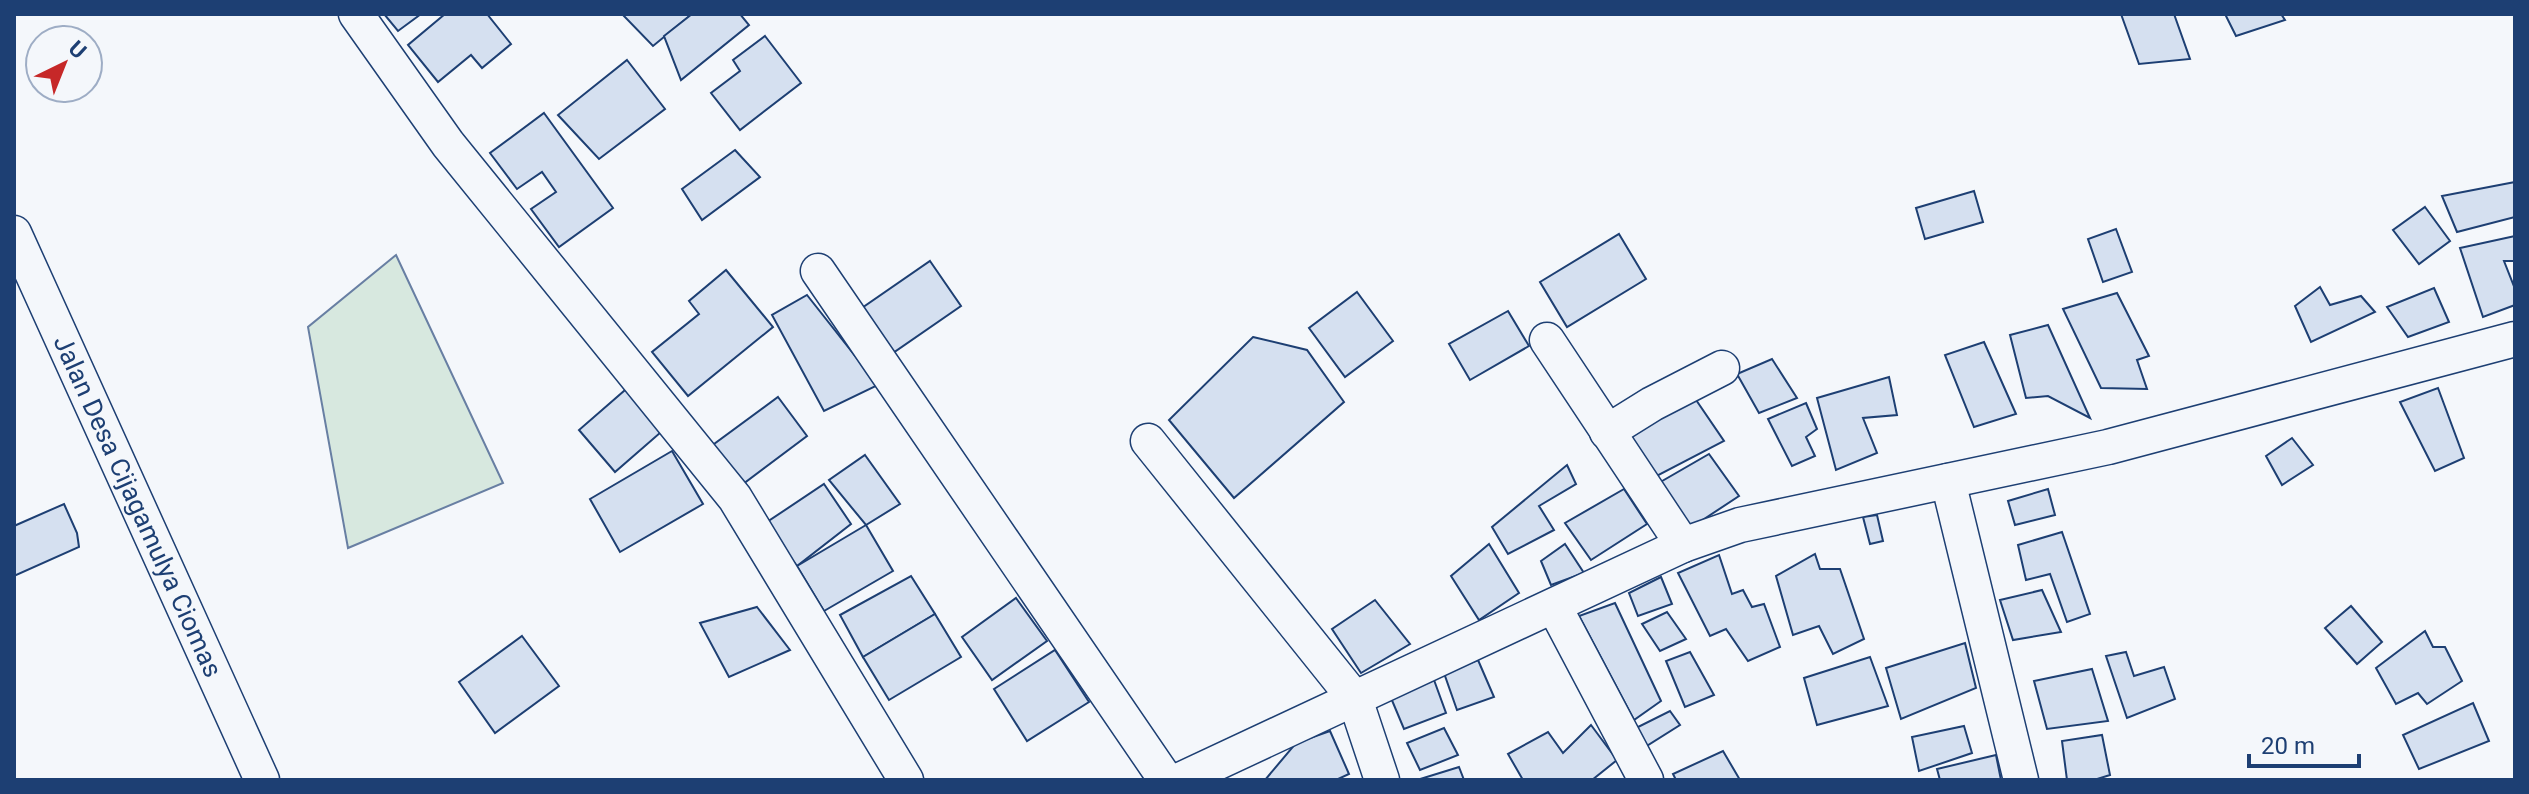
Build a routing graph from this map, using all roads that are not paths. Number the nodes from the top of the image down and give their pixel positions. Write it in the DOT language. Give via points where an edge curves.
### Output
graph roads {
  1 [pos="356,14"];
  2 [pos="14,233"];
  3 [pos="22,271"];
  4 [pos="818,271"];
  5 [pos="2515,339"];
  6 [pos="1547,340"];
  7 [pos="1722,368"];
  8 [pos="1607,432"];
  9 [pos="1148,441"];
  10 [pos="1948,481"];
  11 [pos="1683,545"];
  12 [pos="1554,606"];
  13 [pos="1355,699"];
  14 [pos="262,780"];
  15 [pos="906,780"];
  16 [pos="1166,780"];
  17 [pos="1180,780"];
  18 [pos="1382,780"];
  19 [pos="1646,780"];
  20 [pos="2021,780"];
  1 -- 15 [label="street" via="448,144 735,498"];
  2 -- 3 [label="street, Jalan Desa Cijagamulya Ciomas"];
  3 -- 14 [label="street, Jalan Desa Cijagamulya Ciomas"];
  4 -- 16 [label="street"];
  5 -- 10 [label="street" via="2108,447"];
  6 -- 8 [label="street"];
  7 -- 8 [label="street"];
  8 -- 11 [label="street"];
  9 -- 13 [label="street"];
  10 -- 11 [label="street" via="1763,519"];
  10 -- 20 [label="street"];
  11 -- 12 [label="street"];
  12 -- 13 [label="street"];
  12 -- 19 [label="street"];
  13 -- 17 [label="street"];
  13 -- 18 [label="street"];
}
